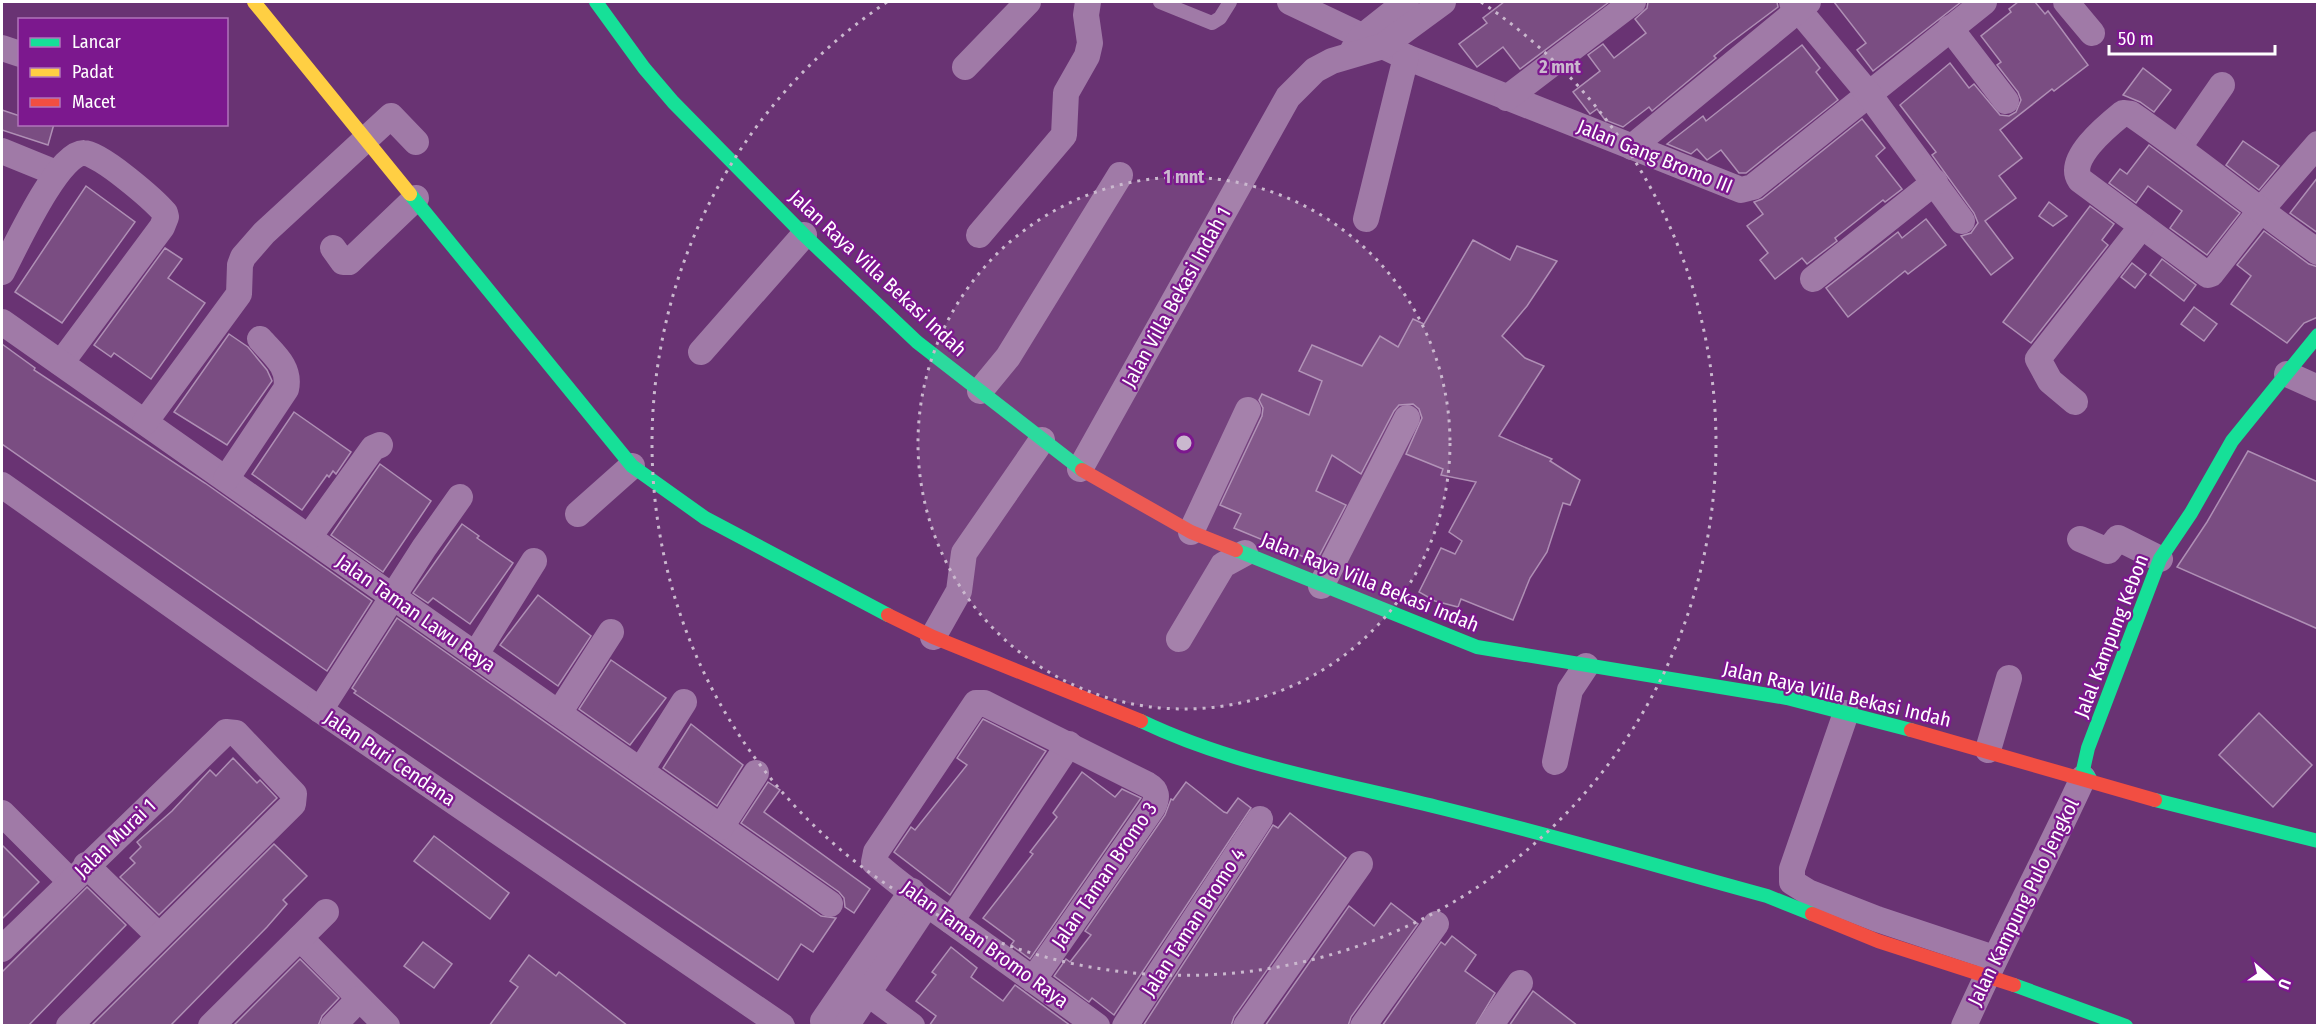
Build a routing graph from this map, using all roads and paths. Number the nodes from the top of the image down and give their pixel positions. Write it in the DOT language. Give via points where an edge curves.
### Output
graph roads {
  1 [pos="254,2"];
  2 [pos="596,2"];
  3 [pos="1028,2"];
  4 [pos="1088,2"];
  5 [pos="1160,2"];
  6 [pos="1230,2"];
  7 [pos="1290,2"];
  8 [pos="1406,2"];
  9 [pos="1443,2"];
  10 [pos="1633,2"];
  11 [pos="1984,2"];
  12 [pos="2066,2"];
  13 [pos="1800,4"];
  14 [pos="1950,28"];
  15 [pos="2092,33"];
  16 [pos="1365,46"];
  17 [pos="2,48"];
  18 [pos="18,53"];
  19 [pos="1406,57"];
  20 [pos="965,67"];
  21 [pos="2222,85"];
  22 [pos="1868,93"];
  23 [pos="1507,98"];
  24 [pos="2006,101"];
  25 [pos="368,139"];
  26 [pos="416,142"];
  27 [pos="2318,144"];
  28 [pos="1632,147"];
  29 [pos="2178,147"];
  30 [pos="2,151"];
  31 [pos="56,173"];
  32 [pos="1120,175"];
  33 [pos="1935,182"];
  34 [pos="416,198"];
  35 [pos="2260,211"];
  36 [pos="1366,219"];
  37 [pos="1962,221"];
  38 [pos="2142,226"];
  39 [pos="804,235"];
  40 [pos="979,235"];
  41 [pos="333,248"];
  42 [pos="2318,252"];
  43 [pos="2,272"];
  44 [pos="1814,279"];
  45 [pos="2,322"];
  46 [pos="2318,334"];
  47 [pos="260,339"];
  48 [pos="701,352"];
  49 [pos="61,363"];
  50 [pos="2307,377"];
  51 [pos="980,391"];
  52 [pos="2075,402"];
  53 [pos="1248,411"];
  54 [pos="1407,418"];
  55 [pos="145,422"];
  56 [pos="1042,440"];
  57 [pos="380,445"];
  58 [pos="632,466"];
  59 [pos="1080,469"];
  60 [pos="226,479"];
  61 [pos="2,484"];
  62 [pos="460,497"];
  63 [pos="578,514"];
  64 [pos="1191,531"];
  65 [pos="309,537"];
  66 [pos="2080,539"];
  67 [pos="1245,553"];
  68 [pos="2160,559"];
  69 [pos="534,561"];
  70 [pos="1321,586"];
  71 [pos="393,596"];
  72 [pos="611,632"];
  73 [pos="933,637"];
  74 [pos="1179,639"];
  75 [pos="476,654"];
  76 [pos="1586,666"];
  77 [pos="2009,678"];
  78 [pos="684,702"];
  79 [pos="320,710"];
  80 [pos="559,713"];
  81 [pos="1846,714"];
  82 [pos="1069,744"];
  83 [pos="1988,750"];
  84 [pos="1555,762"];
  85 [pos="641,770"];
  86 [pos="756,773"];
  87 [pos="2087,779"];
  88 [pos="4,819"];
  89 [pos="1260,819"];
  90 [pos="2260,825"];
  91 [pos="721,827"];
  92 [pos="2318,835"];
  93 [pos="2318,841"];
  94 [pos="1360,864"];
  95 [pos="1792,869"];
  96 [pos="78,873"];
  97 [pos="1767,896"];
  98 [pos="920,898"];
  99 [pos="830,904"];
  100 [pos="326,912"];
  101 [pos="951,921"];
  102 [pos="1436,924"];
  103 [pos="159,936"];
  104 [pos="300,938"];
  105 [pos="2,949"];
  106 [pos="1989,966"];
  107 [pos="1033,980"];
  108 [pos="1520,983"];
  109 [pos="859,987"];
  110 [pos="359,999"];
  111 [pos="826,1024"];
  112 [pos="69,1026"];
  113 [pos="211,1026"];
  114 [pos="333,1026"];
  115 [pos="387,1026"];
  116 [pos="782,1026"];
  117 [pos="912,1026"];
  118 [pos="1097,1026"];
  119 [pos="1125,1026"];
  120 [pos="1246,1026"];
  121 [pos="1363,1026"];
  122 [pos="1490,1026"];
  123 [pos="1964,1026"];
  124 [pos="2126,1026"];
  1 -- 25 [label="street"];
  2 -- 39 [label="street, Jalan Raya Villa Bekasi Indah" via="673,102"];
  3 -- 20 [label="street"];
  4 -- 40 [label="street" via="1090,43 1066,93 1064,135"];
  5 -- 6 [label="lane" via="1212,23"];
  7 -- 16 [label="street, Jalan Gang Bromo III"];
  8 -- 16 [label="street, Jalan Villa Bekasi Indah 1"];
  9 -- 16 [label="street, Jalan Villa Bekasi Indah 1"];
  10 -- 23 [label="street"];
  11 -- 14 [label="street, Jalan Gang Bromo III"];
  12 -- 15 [label="street"];
  13 -- 22 [label="street"];
  13 -- 28 [label="street"];
  14 -- 22 [label="street, Jalan Gang Bromo III"];
  14 -- 24 [label="street"];
  16 -- 19 [label="street, Jalan Gang Bromo III"];
  16 -- 59 [label="street, Jalan Villa Bekasi Indah 1" via="1315,70 1288,97"];
  17 -- 18 [label="street"];
  19 -- 23 [label="street, Jalan Gang Bromo III"];
  19 -- 36 [label="street"];
  21 -- 29 [label="street"];
  22 -- 28 [label="street, Jalan Gang Bromo III" via="1747,189 1734,189"];
  22 -- 33 [label="street"];
  23 -- 28 [label="street, Jalan Gang Bromo III"];
  25 -- 26 [label="street" via="391,116"];
  25 -- 34 [label="street"];
  25 -- 55 [label="street" via="264,233 243,257 241,291"];
  27 -- 35 [label="street"];
  29 -- 35 [label="street"];
  29 -- 38 [label="street" via="2131,114 2123,113 2078,160 2080,180"];
  30 -- 31 [label="street"];
  31 -- 43 [label="street"];
  31 -- 49 [label="street" via="72,157 83,153 99,158 166,217"];
  32 -- 51 [label="street" via="1008,357"];
  33 -- 37 [label="street"];
  33 -- 44 [label="street"];
  34 -- 41 [label="street" via="349,262 343,262"];
  34 -- 58 [label="street"];
  35 -- 38 [label="street" via="2211,274"];
  35 -- 42 [label="street"];
  38 -- 52 [label="street" via="2039,354 2038,363 2050,381"];
  39 -- 48 [label="street"];
  39 -- 51 [label="street, Jalan Raya Villa Bekasi Indah" via="917,342"];
  45 -- 49 [label="street, Jalan Taman Lawu Raya"];
  46 -- 50 [label="street, Jalal Kampung Kebon"];
  47 -- 60 [label="street" via="284,366 288,381"];
  49 -- 55 [label="street, Jalan Taman Lawu Raya"];
  50 -- 68 [label="street, Jalal Kampung Kebon" via="2232,441"];
  51 -- 56 [label="street, Jalan Raya Villa Bekasi Indah"];
  53 -- 64 [label="street"];
  54 -- 70 [label="street"];
  55 -- 60 [label="street, Jalan Taman Lawu Raya"];
  56 -- 59 [label="street, Jalan Raya Villa Bekasi Indah"];
  56 -- 73 [label="street" via="964,553 959,591"];
  57 -- 65 [label="street" via="373,448"];
  58 -- 63 [label="street"];
  58 -- 73 [label="street" via="705,518"];
  59 -- 64 [label="street, Jalan Raya Villa Bekasi Indah"];
  60 -- 65 [label="street, Jalan Taman Lawu Raya"];
  61 -- 79 [label="street, Jalan Puri Cendana"];
  62 -- 71 [label="street"];
  64 -- 67 [label="street, Jalan Raya Villa Bekasi Indah"];
  65 -- 71 [label="street, Jalan Taman Lawu Raya"];
  66 -- 68 [label="street" via="2108,551 2118,537"];
  67 -- 70 [label="street, Jalan Raya Villa Bekasi Indah"];
  67 -- 74 [label="street" via="1223,565"];
  68 -- 87 [label="street, Jalal Kampung Kebon" via="2088,748 2083,770"];
  69 -- 75 [label="street"];
  70 -- 76 [label="street, Jalan Raya Villa Bekasi Indah" via="1477,647"];
  71 -- 75 [label="street, Jalan Taman Lawu Raya"];
  71 -- 79 [label="street"];
  72 -- 80 [label="street"];
  73 -- 97 [label="street" via="1114,708 1178,739 1241,761 1439,807"];
  75 -- 80 [label="street, Jalan Taman Lawu Raya"];
  76 -- 81 [label="street, Jalan Raya Villa Bekasi Indah" via="1787,698"];
  76 -- 84 [label="street" via="1570,690"];
  77 -- 83 [label="street"];
  78 -- 85 [label="street"];
  79 -- 116 [label="street, Jalan Puri Cendana"];
  80 -- 85 [label="street, Jalan Taman Lawu Raya"];
  81 -- 83 [label="street, Jalan Raya Villa Bekasi Indah"];
  81 -- 95 [label="street"];
  82 -- 98 [label="street, Jalan Taman Bromo Raya" via="984,703 976,703 876,852 874,862"];
  82 -- 101 [label="street"];
  82 -- 107 [label="street, Jalan Taman Bromo 3" via="1153,788 1157,801"];
  83 -- 87 [label="street, Jalan Raya Villa Bekasi Indah"];
  85 -- 91 [label="street, Jalan Taman Lawu Raya"];
  86 -- 91 [label="street"];
  87 -- 90 [label="street, Jalan Raya Villa Bekasi Indah"];
  87 -- 106 [label="street, Jalan Kampung Pulo Jengkol"];
  88 -- 96 [label="street"];
  89 -- 119 [label="street, Jalan Taman Bromo 4"];
  90 -- 92 [label="street"];
  90 -- 93 [label="street, Jalan Raya Villa Bekasi Indah"];
  91 -- 99 [label="street, Jalan Taman Lawu Raya"];
  94 -- 120 [label="street"];
  95 -- 97 [label="street"];
  95 -- 106 [label="street" via="1792,882 1808,892"];
  96 -- 103 [label="street"];
  96 -- 103 [label="street, Jalan Murai 1" via="231,731 294,794 295,801"];
  96 -- 105 [label="street, Jalan Murai 1"];
  97 -- 106 [label="street" via="1878,941"];
  98 -- 101 [label="street, Jalan Taman Bromo Raya"];
  98 -- 109 [label="street"];
  100 -- 104 [label="street"];
  101 -- 107 [label="street, Jalan Taman Bromo Raya"];
  102 -- 121 [label="street"];
  103 -- 112 [label="street"];
  104 -- 110 [label="street"];
  104 -- 113 [label="street"];
  106 -- 123 [label="street, Jalan Kampung Pulo Jengkol"];
  106 -- 124 [label="street"];
  107 -- 118 [label="street, Jalan Taman Bromo Raya"];
  108 -- 122 [label="street"];
  109 -- 111 [label="street"];
  109 -- 117 [label="street"];
  110 -- 114 [label="street"];
  110 -- 115 [label="street"];
}
